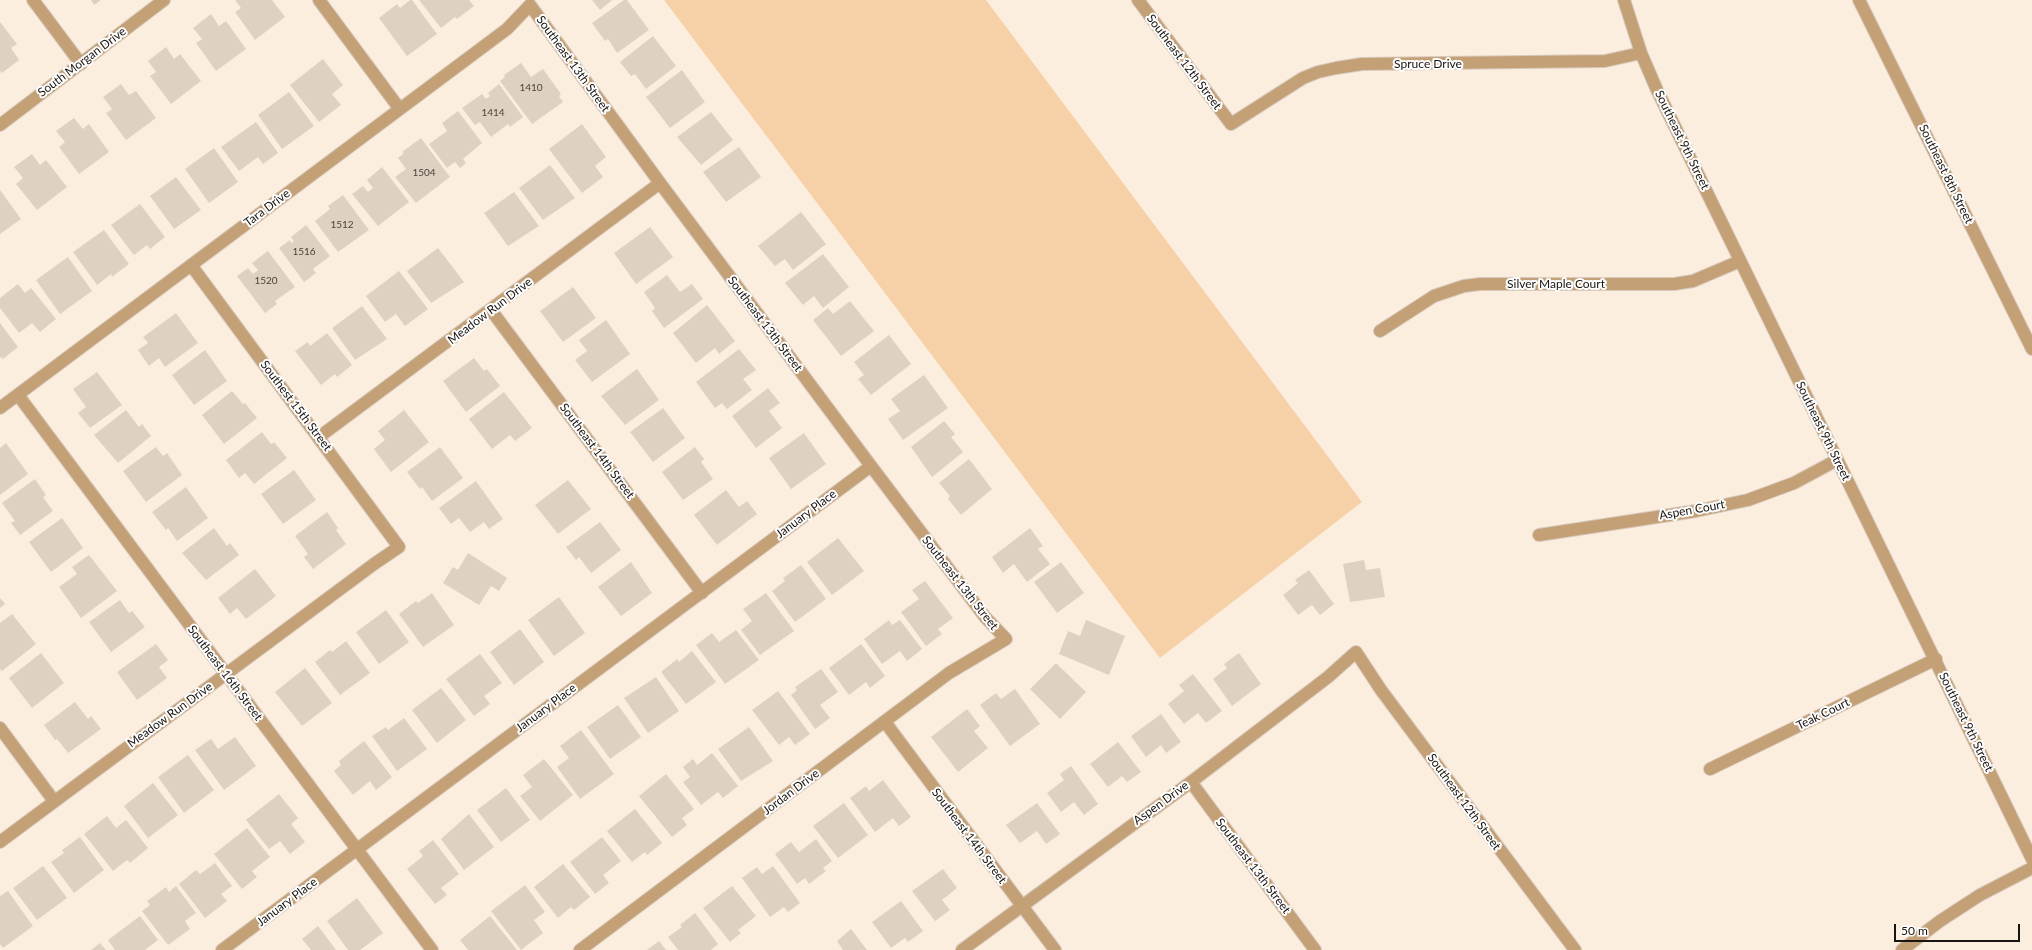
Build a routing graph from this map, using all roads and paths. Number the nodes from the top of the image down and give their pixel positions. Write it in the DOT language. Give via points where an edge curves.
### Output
graph roads {
  1 [pos="32,0"];
  2 [pos="164,0"];
  3 [pos="319,0"];
  4 [pos="1138,0"];
  5 [pos="1624,0"];
  6 [pos="1859,0"];
  7 [pos="530,5"];
  8 [pos="1641,53"];
  9 [pos="81,64"];
  10 [pos="399,108"];
  11 [pos="1231,124"];
  12 [pos="0,125"];
  13 [pos="660,183"];
  14 [pos="1740,261"];
  15 [pos="191,265"];
  16 [pos="491,310"];
  17 [pos="1380,332"];
  18 [pos="2032,349"];
  19 [pos="18,394"];
  20 [pos="0,408"];
  21 [pos="319,436"];
  22 [pos="1838,460"];
  23 [pos="871,466"];
  24 [pos="1539,535"];
  25 [pos="399,547"];
  26 [pos="702,593"];
  27 [pos="1006,639"];
  28 [pos="1356,652"];
  29 [pos="1936,659"];
  30 [pos="226,675"];
  31 [pos="885,722"];
  32 [pos="0,728"];
  33 [pos="1710,769"];
  34 [pos="1191,782"];
  35 [pos="54,801"];
  36 [pos="0,842"];
  37 [pos="357,849"];
  38 [pos="2032,859"];
  39 [pos="2032,868"];
  40 [pos="1021,905"];
  41 [pos="222,950"];
  42 [pos="432,950"];
  43 [pos="580,950"];
  44 [pos="962,950"];
  45 [pos="1055,950"];
  46 [pos="1315,950"];
  47 [pos="1575,950"];
  48 [pos="1902,950"];
  1 -- 9 [label="street"];
  2 -- 9 [label="street, South Morgan Drive"];
  3 -- 10 [label="street"];
  4 -- 11 [label="street, Southeast 12th Street"];
  5 -- 8 [label="street, Southeast 9th Street"];
  6 -- 18 [label="street, Southeast 8th Street"];
  7 -- 10 [label="street, Tara Drive" via="507,29"];
  7 -- 13 [label="street, Southeast 13th Street"];
  8 -- 11 [label="street, Spruce Drive" via="1605,61 1362,64 1336,68 1303,78"];
  8 -- 14 [label="street, Southeast 9th Street"];
  9 -- 12 [label="street, South Morgan Drive"];
  10 -- 15 [label="street, Tara Drive"];
  13 -- 16 [label="street, Meadow Run Drive"];
  13 -- 23 [label="street, Southeast 13th Street"];
  14 -- 17 [label="street, Silver Maple Court" via="1693,281 1674,284 1464,286 1434,296"];
  14 -- 22 [label="street, Southeast 9th Street"];
  15 -- 19 [label="street, Tara Drive"];
  15 -- 21 [label="street, Southest 15th Street"];
  16 -- 21 [label="street, Meadow Run Drive"];
  16 -- 26 [label="street, Southeast 14th Street"];
  19 -- 20 [label="street, Tara Drive"];
  19 -- 30 [label="street, Southeast 16th Street"];
  21 -- 25 [label="street, Southest 15th Street"];
  22 -- 24 [label="street, Aspen Court" via="1794,483 1748,500 1696,511"];
  22 -- 29 [label="street, Southeast 9th Street"];
  23 -- 26 [label="street, January Place"];
  23 -- 27 [label="street, Southeast 13th Street" via="985,617"];
  25 -- 30 [label="street, Meadow Run Drive"];
  26 -- 37 [label="street, January Place"];
  27 -- 31 [label="street, Jordan Drive" via="949,673"];
  28 -- 34 [label="street, Aspen Drive" via="1328,677"];
  28 -- 47 [label="street, Southeast 12th Street"];
  29 -- 33 [label="street, Teak Court"];
  29 -- 38 [label="street, Southeast 9th Street"];
  30 -- 35 [label="street, Meadow Run Drive"];
  30 -- 37 [label="street, Southeast 16th Street"];
  31 -- 40 [label="street, Southeast 14th Street"];
  31 -- 43 [label="street, Jordan Drive"];
  32 -- 35 [label="street"];
  34 -- 40 [label="street, Aspen Drive"];
  34 -- 46 [label="street, Southeast 13th Street"];
  35 -- 36 [label="street, Meadow Run Drive"];
  37 -- 41 [label="street, January Place"];
  37 -- 42 [label="street, Southeast 16th Street"];
  39 -- 48 [label="street" via="1980,895"];
  40 -- 44 [label="street, Aspen Drive"];
  40 -- 45 [label="street, Southeast 14th Street"];
}
